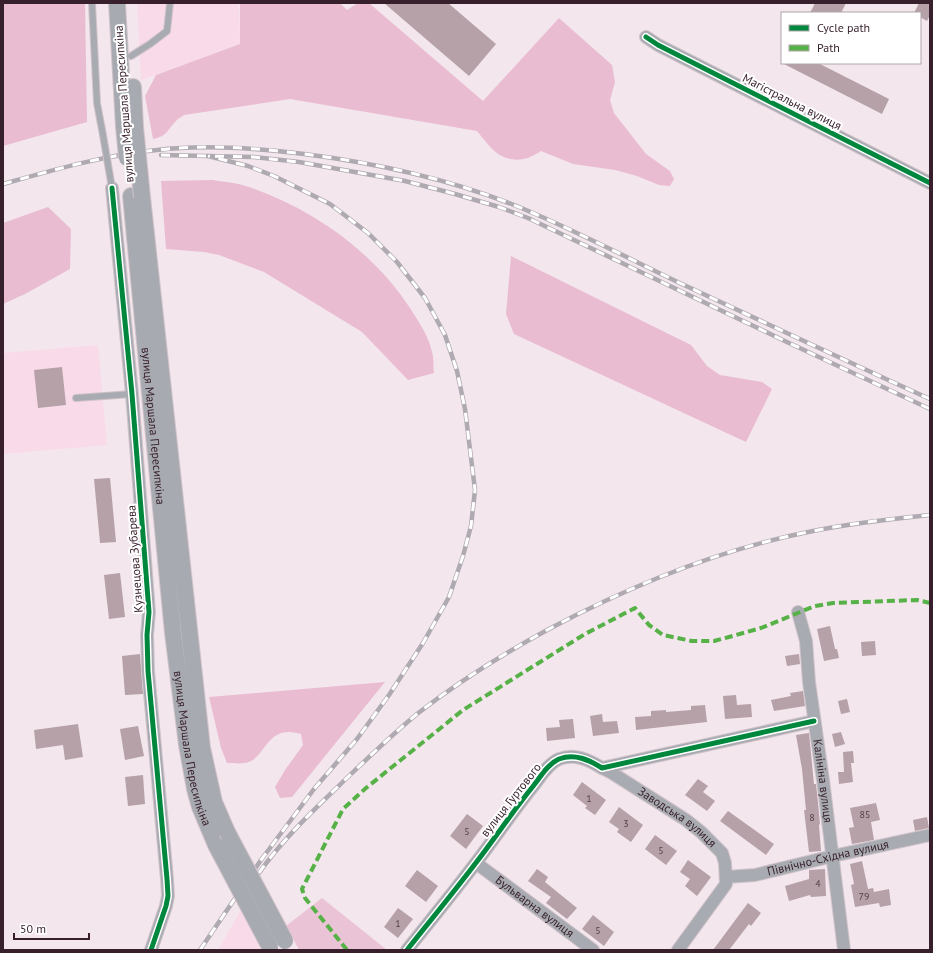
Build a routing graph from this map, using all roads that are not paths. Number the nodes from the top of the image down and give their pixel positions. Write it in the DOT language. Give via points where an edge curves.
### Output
graph roads {
  1 [pos="92,3"];
  2 [pos="117,3"];
  3 [pos="128,3"];
  4 [pos="170,3"];
  5 [pos="646,37"];
  6 [pos="131,56"];
  7 [pos="129,127"];
  8 [pos="930,183"];
  9 [pos="112,188"];
  10 [pos="136,196"];
  11 [pos="132,394"];
  12 [pos="76,398"];
  13 [pos="798,612"];
  14 [pos="814,721"];
  15 [pos="602,768"];
  16 [pos="930,835"];
  17 [pos="833,856"];
  18 [pos="476,863"];
  19 [pos="726,880"];
  20 [pos="279,947"];
  21 [pos="150,950"];
  22 [pos="407,950"];
  23 [pos="592,950"];
  24 [pos="678,950"];
  25 [pos="844,950"];
  1 -- 9 [label="lane, bridge" via="97,103"];
  2 -- 7 [label="main road, вулиця Маршала Пересипкіна"];
  3 -- 6 [label="main road, вулиця Маршала Пересипкіна"];
  4 -- 6 [label="lane" via="168,31"];
  5 -- 8 [label="street, Магістральна вулиця"];
  6 -- 7 [label="main road, вулиця Маршала Пересипкіна"];
  7 -- 10 [label="main road, вулиця Маршала Пересипкіна, bridge"];
  9 -- 11 [label="street, Кузнецова Зубарева"];
  10 -- 20 [label="main road, вулиця Маршала Пересипкіна, bridge" via="202,748 214,802"];
  10 -- 20 [label="main road, вулиця Маршала Пересипкіна, bridge" via="173,633 193,781 198,801 216,845"];
  11 -- 12 [label="lane"];
  11 -- 21 [label="street, Кузнецова Зубарева" via="150,612 148,671 168,896"];
  13 -- 14 [label="street, Калініна вулиця" via="806,641"];
  14 -- 15 [label="street"];
  14 -- 17 [label="street, Калініна вулиця"];
  15 -- 18 [label="street, вулиця Гуртового" via="579,757 560,759 552,763"];
  15 -- 19 [label="street, Заводська вулиця" via="662,804 701,832 722,853"];
  16 -- 17 [label="street, Північно-Східна вулиця"];
  17 -- 19 [label="street, Північно-Східна вулиця"];
  17 -- 25 [label="street, Калініна вулиця"];
  18 -- 22 [label="street, вулиця Гуртового"];
  18 -- 23 [label="street, Бульварна вулиця"];
  19 -- 24 [label="street"];
}
